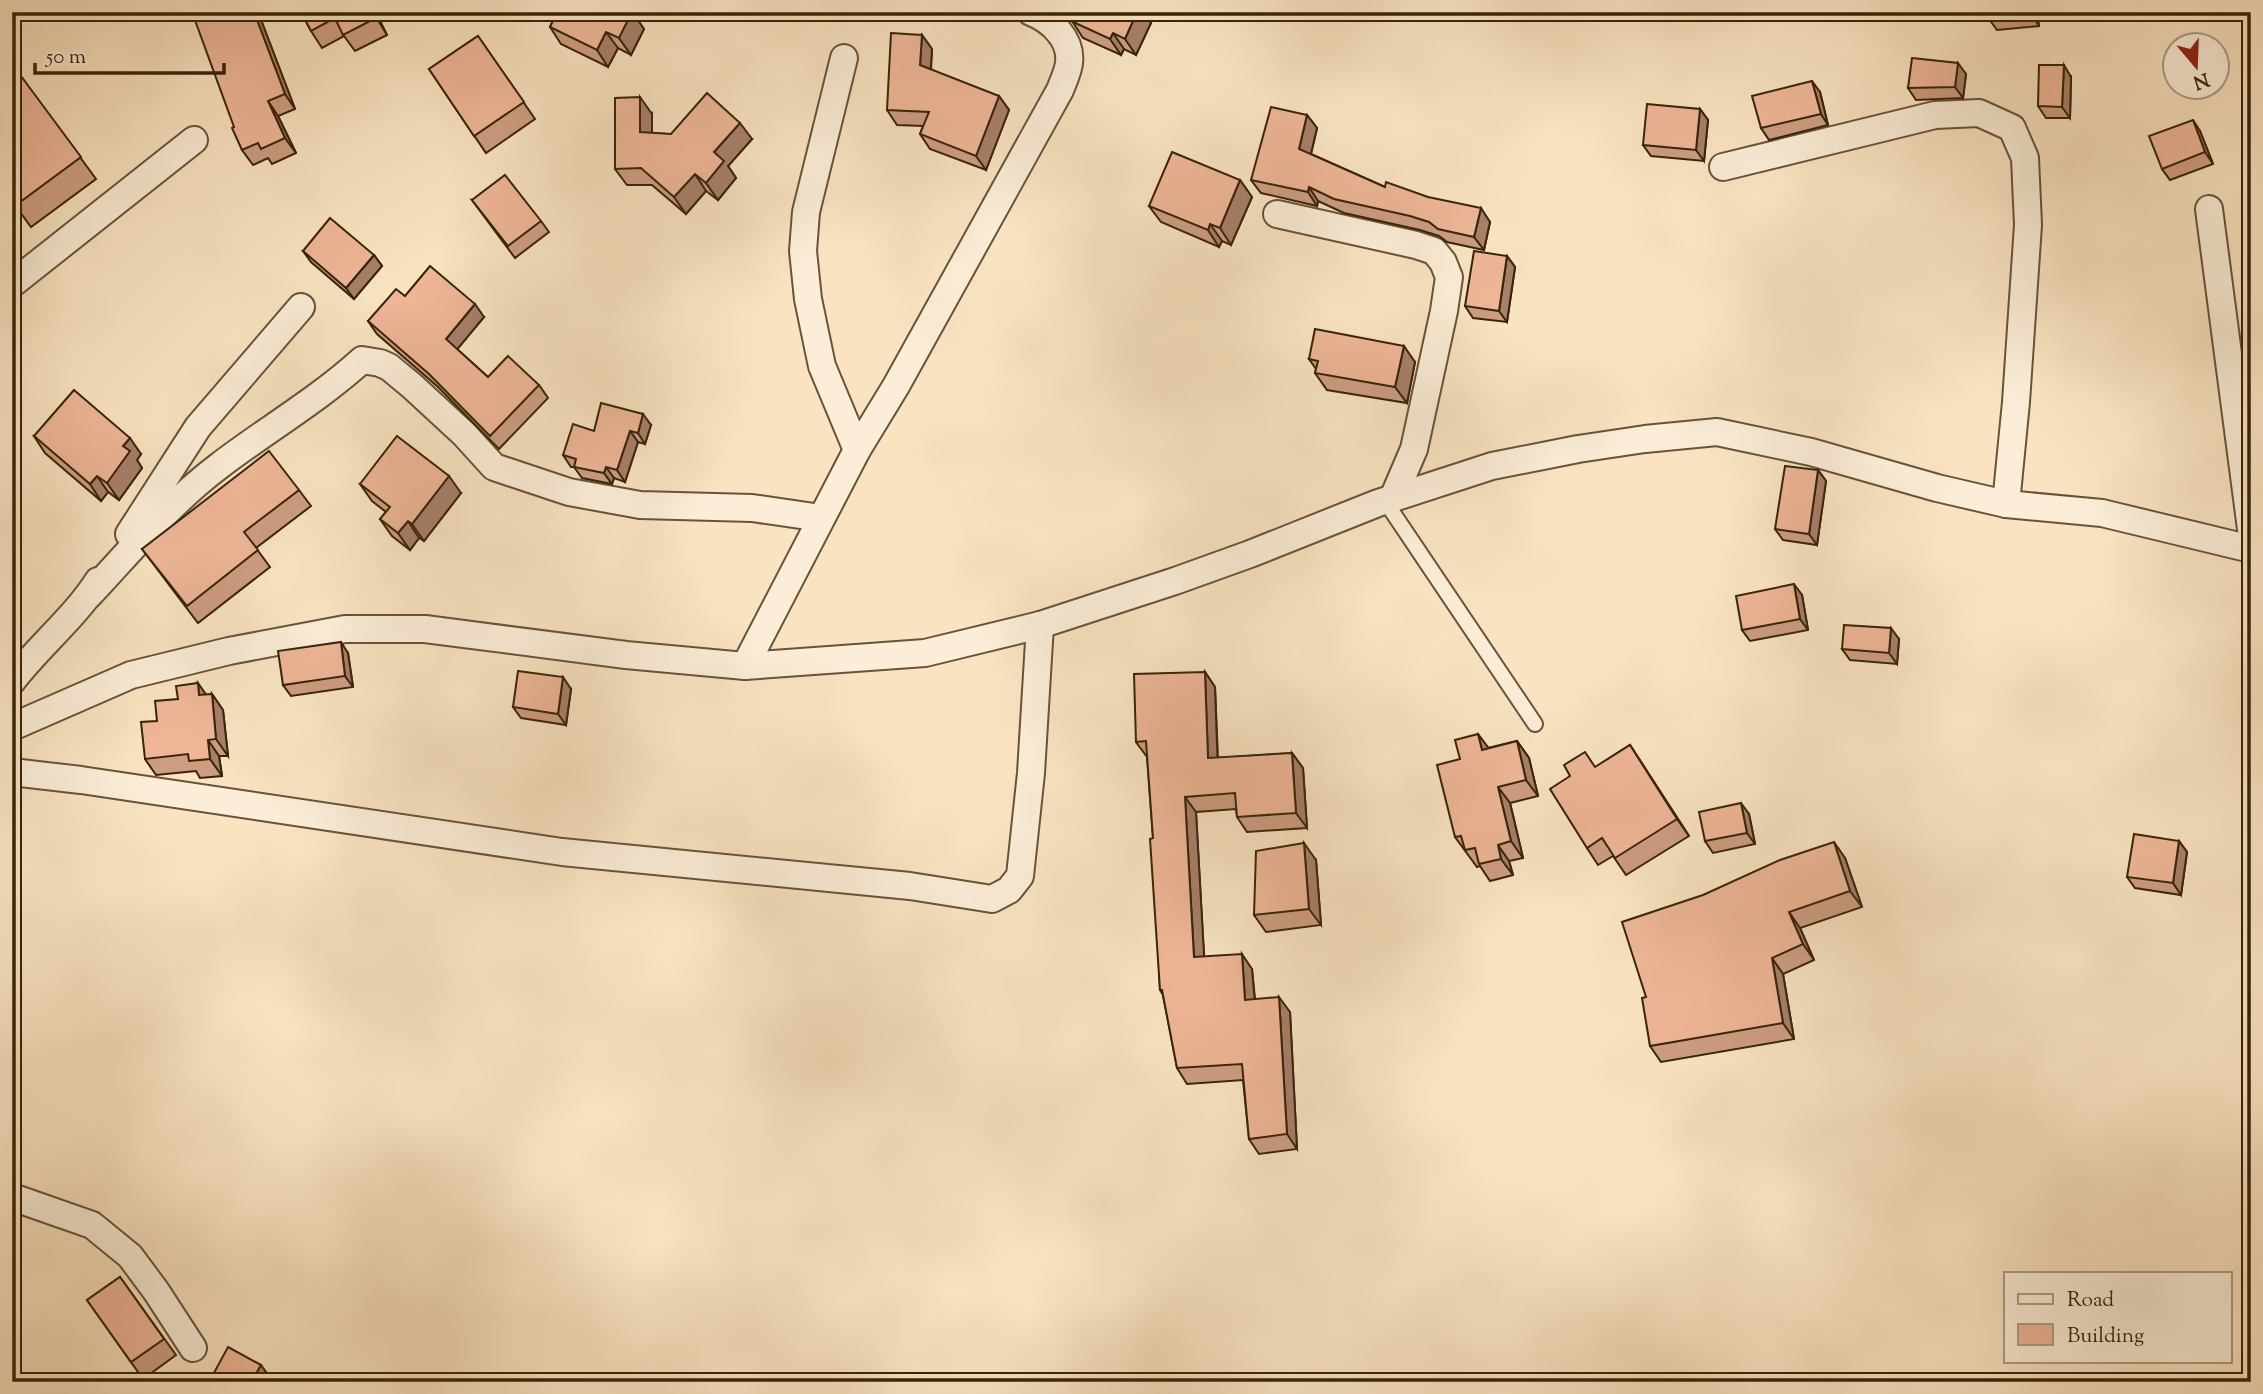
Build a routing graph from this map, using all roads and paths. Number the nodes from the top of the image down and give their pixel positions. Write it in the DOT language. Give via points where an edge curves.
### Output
graph roads {
  1 [pos="1031,12"];
  2 [pos="844,58"];
  3 [pos="194,140"];
  4 [pos="1723,167"];
  5 [pos="2208,209"];
  6 [pos="1277,214"];
  7 [pos="12,284"];
  8 [pos="301,307"];
  9 [pos="858,450"];
  10 [pos="1389,499"];
  11 [pos="2006,504"];
  12 [pos="821,518"];
  13 [pos="2251,529"];
  14 [pos="2251,549"];
  15 [pos="89,595"];
  16 [pos="1040,625"];
  17 [pos="745,666"];
  18 [pos="12,681"];
  19 [pos="1535,724"];
  20 [pos="12,727"];
  21 [pos="12,772"];
  22 [pos="12,1196"];
  23 [pos="193,1348"];
  1 -- 9 [label="street" via="1061,33 1067,46 1069,62 1060,90"];
  2 -- 9 [label="street" via="806,212 803,251 807,299 822,366"];
  3 -- 7 [label="street"];
  4 -- 11 [label="street" via="1935,115 1979,113 2012,128 2025,158 2028,225"];
  5 -- 13 [label="street"];
  6 -- 10 [label="street" via="1434,251 1449,276 1414,449"];
  8 -- 15 [label="street" via="198,426"];
  9 -- 12 [label="street"];
  10 -- 11 [label="street" via="1492,466 1578,449 1717,432"];
  10 -- 16 [label="street" via="1250,554"];
  10 -- 19 [label="lane"];
  11 -- 14 [label="street" via="2102,513"];
  12 -- 15 [label="street" via="752,508 640,505 569,492 494,467 412,386 380,363 362,360 175,503"];
  12 -- 17 [label="street"];
  15 -- 18 [label="street"];
  16 -- 17 [label="street" via="925,653"];
  16 -- 21 [label="street" via="1020,876 1009,890 992,899 562,852"];
  17 -- 20 [label="street" via="425,629 345,629 131,675"];
  22 -- 23 [label="street" via="92,1225 130,1256"];
}
